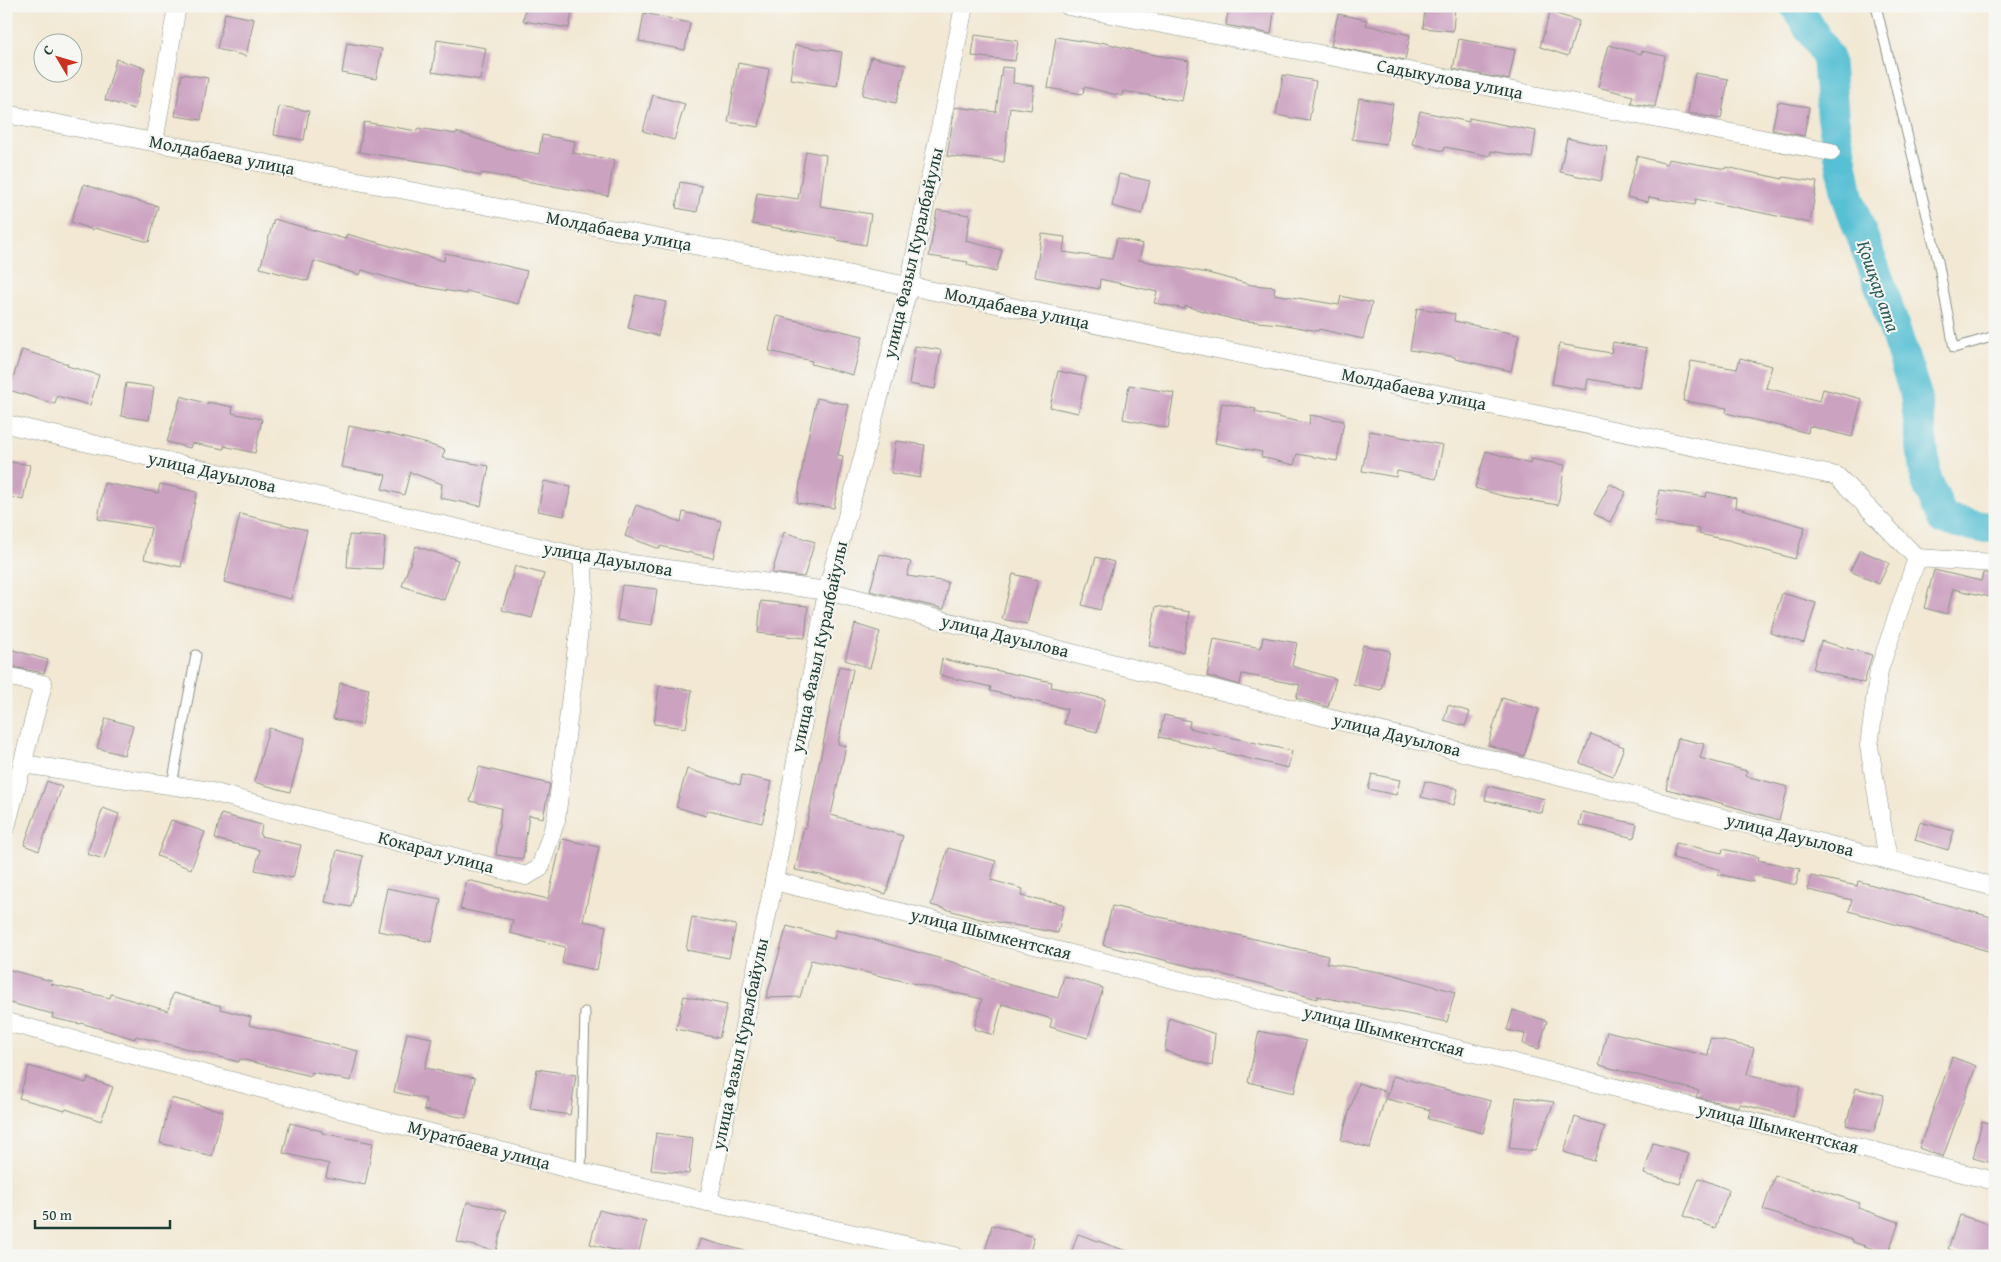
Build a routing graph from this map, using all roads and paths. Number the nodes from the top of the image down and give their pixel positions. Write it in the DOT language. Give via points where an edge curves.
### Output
graph roads {
  1 [pos="177,6"];
  2 [pos="964,6"];
  3 [pos="1068,6"];
  4 [pos="1876,6"];
  5 [pos="6,114"];
  6 [pos="154,142"];
  7 [pos="1831,152"];
  8 [pos="909,286"];
  9 [pos="1995,336"];
  10 [pos="6,424"];
  11 [pos="582,557"];
  12 [pos="1917,558"];
  13 [pos="1995,563"];
  14 [pos="827,591"];
  15 [pos="196,655"];
  16 [pos="6,676"];
  17 [pos="22,764"];
  18 [pos="172,785"];
  19 [pos="6,828"];
  20 [pos="1888,860"];
  21 [pos="774,881"];
  22 [pos="1995,887"];
  23 [pos="585,1012"];
  24 [pos="6,1022"];
  25 [pos="581,1172"];
  26 [pos="1995,1182"];
  27 [pos="708,1202"];
  28 [pos="954,1256"];
  1 -- 6 [label="street"];
  2 -- 8 [label="street, улица Фазыл Куралбайулы"];
  3 -- 7 [label="street, Садыкулова улица"];
  4 -- 9 [label="lane" via="1938,260 1954,348"];
  5 -- 6 [label="street, Молдабаева улица"];
  6 -- 8 [label="street, Молдабаева улица"];
  8 -- 12 [label="street, Молдабаева улица" via="1836,476"];
  8 -- 14 [label="street, улица Фазыл Куралбайулы"];
  10 -- 11 [label="street, улица Дауылова"];
  11 -- 14 [label="street, улица Дауылова"];
  11 -- 18 [label="street, Кокарал улица" via="584,588 556,820 540,868 526,876 204,790"];
  12 -- 13 [label="street"];
  12 -- 20 [label="street" via="1879,670 1869,746"];
  14 -- 20 [label="street, улица Дауылова"];
  14 -- 21 [label="street, улица Фазыл Куралбайулы"];
  15 -- 18 [label="lane"];
  16 -- 17 [label="street" via="43,684"];
  17 -- 18 [label="street, Кокарал улица"];
  17 -- 19 [label="street"];
  20 -- 22 [label="street, улица Дауылова"];
  21 -- 26 [label="street, улица Шымкентская"];
  21 -- 27 [label="street, улица Фазыл Куралбайулы"];
  23 -- 25 [label="lane"];
  24 -- 25 [label="street, Муратбаева улица"];
  25 -- 27 [label="street, Муратбаева улица"];
  27 -- 28 [label="street, Муратбаева улица"];
}
